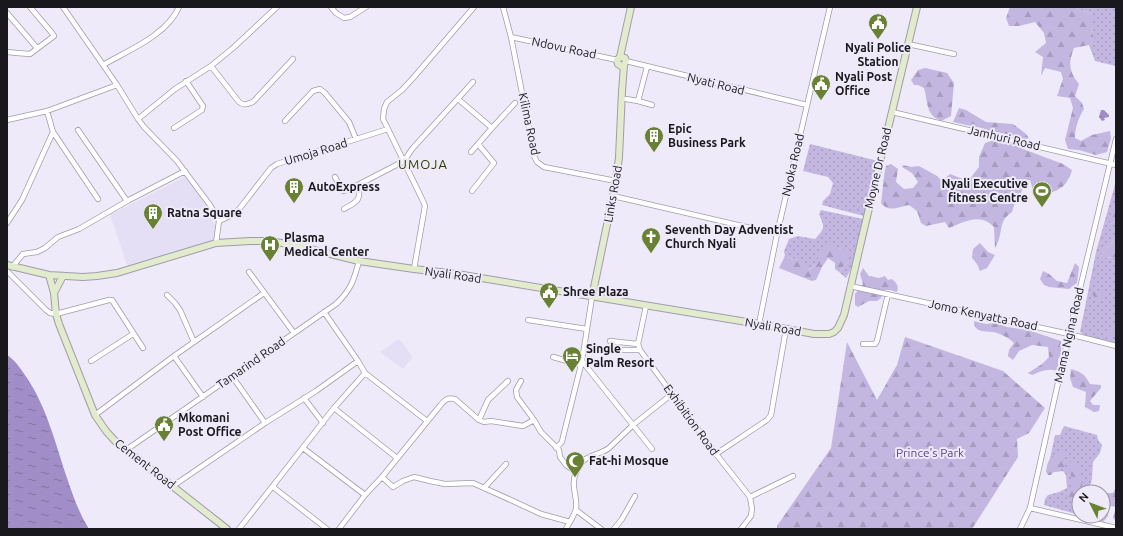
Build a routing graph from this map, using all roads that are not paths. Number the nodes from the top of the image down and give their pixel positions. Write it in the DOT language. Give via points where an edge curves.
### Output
graph roads {
  1 [pos="30,7"];
  2 [pos="63,7"];
  3 [pos="179,7"];
  4 [pos="277,7"];
  5 [pos="331,7"];
  6 [pos="366,7"];
  7 [pos="474,7"];
  8 [pos="503,7"];
  9 [pos="631,7"];
  10 [pos="830,7"];
  11 [pos="917,7"];
  12 [pos="7,14"];
  13 [pos="11,18"];
  14 [pos="7,22"];
  15 [pos="511,37"];
  16 [pos="908,44"];
  17 [pos="37,48"];
  18 [pos="7,52"];
  19 [pos="954,54"];
  20 [pos="293,59"];
  21 [pos="622,61"];
  22 [pos="103,65"];
  23 [pos="210,66"];
  24 [pos="647,67"];
  25 [pos="186,80"];
  26 [pos="473,82"];
  27 [pos="118,86"];
  28 [pos="458,99"];
  29 [pos="626,99"];
  30 [pos="638,102"];
  31 [pos="515,103"];
  32 [pos="652,105"];
  33 [pos="806,106"];
  34 [pos="47,111"];
  35 [pos="892,112"];
  36 [pos="138,119"];
  37 [pos="7,120"];
  38 [pos="286,121"];
  39 [pos="174,128"];
  40 [pos="492,128"];
  41 [pos="388,129"];
  42 [pos="78,130"];
  43 [pos="53,132"];
  44 [pos="356,139"];
  45 [pos="1116,139"];
  46 [pos="478,144"];
  47 [pos="471,152"];
  48 [pos="404,161"];
  49 [pos="1110,163"];
  50 [pos="1116,164"];
  51 [pos="185,171"];
  52 [pos="335,177"];
  53 [pos="616,181"];
  54 [pos="358,185"];
  55 [pos="472,191"];
  56 [pos="613,196"];
  57 [pos="98,199"];
  58 [pos="127,201"];
  59 [pos="344,209"];
  60 [pos="218,222"];
  61 [pos="7,223"];
  62 [pos="777,234"];
  63 [pos="216,243"];
  64 [pos="359,261"];
  65 [pos="9,267"];
  66 [pos="414,269"];
  67 [pos="249,272"];
  68 [pos="49,275"];
  69 [pos="66,277"];
  70 [pos="850,286"];
  71 [pos="54,293"];
  72 [pos="264,293"];
  73 [pos="888,294"];
  74 [pos="166,295"];
  75 [pos="592,297"];
  76 [pos="646,306"];
  77 [pos="324,312"];
  78 [pos="56,314"];
  79 [pos="528,320"];
  80 [pos="759,324"];
  81 [pos="838,328"];
  82 [pos="587,329"];
  83 [pos="786,329"];
  84 [pos="294,333"];
  85 [pos="133,334"];
  86 [pos="1069,334"];
  87 [pos="610,341"];
  88 [pos="194,342"];
  89 [pos="638,344"];
  90 [pos="862,344"];
  91 [pos="1116,346"];
  92 [pos="143,348"];
  93 [pos="601,350"];
  94 [pos="640,350"];
  95 [pos="174,356"];
  96 [pos="553,358"];
  97 [pos="91,361"];
  98 [pos="358,361"];
  99 [pos="581,363"];
  100 [pos="365,373"];
  101 [pos="232,376"];
  102 [pos="508,381"];
  103 [pos="521,381"];
  104 [pos="672,394"];
  105 [pos="203,397"];
  106 [pos="304,398"];
  107 [pos="334,408"];
  108 [pos="95,415"];
  109 [pos="479,420"];
  110 [pos="534,420"];
  111 [pos="427,421"];
  112 [pos="265,423"];
  113 [pos="323,423"];
  114 [pos="633,425"];
  115 [pos="303,448"];
  116 [pos="556,448"];
  117 [pos="652,449"];
  118 [pos="126,450"];
  119 [pos="716,454"];
  120 [pos="397,458"];
  121 [pos="506,464"];
  122 [pos="576,472"];
  123 [pos="793,476"];
  124 [pos="382,477"];
  125 [pos="173,486"];
  126 [pos="273,487"];
  127 [pos="484,488"];
  128 [pos="365,495"];
  129 [pos="635,496"];
  130 [pos="750,497"];
  131 [pos="1030,508"];
  132 [pos="576,510"];
  133 [pos="570,522"];
  134 [pos="1116,528"];
  135 [pos="227,529"];
  136 [pos="239,529"];
  137 [pos="327,529"];
  138 [pos="339,529"];
  139 [pos="566,529"];
  140 [pos="601,529"];
  141 [pos="614,529"];
  142 [pos="741,529"];
  143 [pos="1020,529"];
  1 -- 17 [label="street" via="54,35"];
  2 -- 22 [label="street"];
  3 -- 22 [label="street" via="172,20 153,37"];
  4 -- 23 [label="street"];
  5 -- 6 [label="street" via="344,18"];
  7 -- 41 [label="street" via="414,77 387,102 383,119"];
  8 -- 15 [label="street, Kilima Road"];
  9 -- 21 [label="main road, Links Road"];
  10 -- 33 [label="street, Nyoka Road"];
  11 -- 16 [label="main road, Moyne Dr Road"];
  12 -- 13 [label="street"];
  13 -- 14 [label="street"];
  13 -- 17 [label="street"];
  15 -- 21 [label="street, Ndovu Road"];
  15 -- 53 [label="street, Kilima Road" via="533,154 537,162 544,167"];
  16 -- 19 [label="street"];
  16 -- 35 [label="main road, Moyne Dr Road"];
  17 -- 18 [label="street" via="30,54"];
  20 -- 23 [label="street" via="253,102 246,105 239,102"];
  21 -- 24 [label="street, Nyati Road"];
  21 -- 53 [label="main road, Links Road"];
  22 -- 27 [label="street"];
  23 -- 25 [label="street"];
  24 -- 30 [label="street"];
  24 -- 33 [label="street, Nyati Road"];
  25 -- 36 [label="street"];
  25 -- 39 [label="street" via="203,106 202,110"];
  26 -- 28 [label="street"];
  27 -- 34 [label="street"];
  27 -- 36 [label="street"];
  28 -- 40 [label="street"];
  28 -- 48 [label="street"];
  29 -- 30 [label="street"];
  30 -- 32 [label="street"];
  31 -- 40 [label="street"];
  33 -- 62 [label="street, Nyoka Road"];
  34 -- 37 [label="street"];
  34 -- 43 [label="street"];
  35 -- 49 [label="street, Jamhuri Road"];
  35 -- 70 [label="main road, Moyne Dr Road"];
  36 -- 51 [label="street"];
  38 -- 44 [label="street" via="313,91 320,89 349,122"];
  40 -- 46 [label="street"];
  41 -- 44 [label="street, Umoja Road"];
  41 -- 48 [label="street"];
  42 -- 58 [label="street"];
  43 -- 57 [label="street"];
  43 -- 61 [label="street" via="22,200"];
  44 -- 60 [label="street, Umoja Road" via="277,164 268,171 234,214"];
  45 -- 49 [label="street, Mama Ngina Road"];
  46 -- 47 [label="street"];
  46 -- 55 [label="street" via="494,163"];
  48 -- 54 [label="street"];
  48 -- 66 [label="street" via="425,206"];
  49 -- 50 [label="street, Jamhuri Road"];
  49 -- 86 [label="street, Mama Ngina Road"];
  51 -- 58 [label="street"];
  51 -- 60 [label="street" via="210,205"];
  52 -- 54 [label="street" via="344,191"];
  53 -- 56 [label="main road, Links Road"];
  54 -- 59 [label="street" via="358,199"];
  56 -- 62 [label="street"];
  56 -- 75 [label="main road, Links Road"];
  58 -- 65 [label="street" via="79,229 58,236 45,248 23,254"];
  60 -- 63 [label="street"];
  62 -- 80 [label="street, Nyoka Road"];
  63 -- 64 [label="main road, Nyali Road" via="266,241 297,245"];
  63 -- 69 [label="main road, Nyali Road" via="117,273"];
  64 -- 66 [label="main road, Nyali Road"];
  64 -- 77 [label="street, Tamarind Road" via="348,290 336,304"];
  65 -- 68 [label="main road"];
  65 -- 78 [label="street" via="46,310"];
  66 -- 75 [label="main road, Nyali Road"];
  67 -- 72 [label="street"];
  68 -- 69 [label="main road"];
  68 -- 71 [label="main road, Cement Road"];
  69 -- 71 [label="main road"];
  70 -- 73 [label="street, Jomo Kenyatta Road"];
  70 -- 81 [label="main road, Moyne Dr Road" via="844,315"];
  71 -- 78 [label="main road, Cement Road"];
  72 -- 84 [label="street"];
  72 -- 88 [label="street"];
  73 -- 86 [label="street, Jomo Kenyatta Road"];
  73 -- 90 [label="street" via="877,341 875,344"];
  74 -- 88 [label="street" via="180,310"];
  75 -- 76 [label="main road, Nyali Road"];
  75 -- 82 [label="street"];
  76 -- 80 [label="main road, Nyali Road"];
  76 -- 89 [label="street"];
  77 -- 84 [label="street, Tamarind Road"];
  77 -- 98 [label="street"];
  78 -- 85 [label="street" via="111,300"];
  78 -- 108 [label="main road, Cement Road"];
  79 -- 82 [label="street"];
  80 -- 83 [label="main road, Nyali Road"];
  81 -- 83 [label="main road, Nyali Road" via="834,332 822,334"];
  82 -- 99 [label="street"];
  83 -- 119 [label="street" via="771,415"];
  84 -- 101 [label="street, Tamarind Road"];
  85 -- 92 [label="street"];
  85 -- 97 [label="street"];
  86 -- 91 [label="street, Jomo Kenyatta Road"];
  86 -- 131 [label="street, Mama Ngina Road"];
  87 -- 89 [label="street"];
  88 -- 95 [label="street"];
  89 -- 94 [label="street, Exhibition Road"];
  93 -- 94 [label="street"];
  94 -- 104 [label="street, Exhibition Road"];
  95 -- 105 [label="street"];
  95 -- 108 [label="street"];
  96 -- 99 [label="street"];
  98 -- 100 [label="street"];
  98 -- 106 [label="street"];
  99 -- 114 [label="street"];
  99 -- 116 [label="street" via="562,442"];
  100 -- 107 [label="street"];
  100 -- 111 [label="street"];
  101 -- 105 [label="street, Tamarind Road"];
  101 -- 112 [label="street"];
  102 -- 109 [label="street" via="488,400"];
  103 -- 110 [label="street" via="516,390 517,396"];
  104 -- 114 [label="street"];
  104 -- 119 [label="street, Exhibition Road"];
  105 -- 118 [label="street, Tamarind Road"];
  106 -- 112 [label="street"];
  106 -- 113 [label="street"];
  107 -- 113 [label="street"];
  107 -- 120 [label="street"];
  108 -- 118 [label="main road, Cement Road" via="115,442"];
  109 -- 110 [label="street" via="523,426"];
  109 -- 111 [label="street" via="455,399 450,398 445,400"];
  110 -- 116 [label="street"];
  111 -- 120 [label="street"];
  112 -- 125 [label="street"];
  113 -- 115 [label="street"];
  114 -- 117 [label="street"];
  114 -- 122 [label="street" via="605,452 583,461"];
  115 -- 126 [label="street"];
  115 -- 128 [label="street"];
  116 -- 122 [label="street" via="566,465"];
  118 -- 125 [label="main road, Cement Road"];
  119 -- 130 [label="street, Exhibition Road"];
  120 -- 124 [label="street"];
  121 -- 127 [label="street"];
  122 -- 132 [label="street" via="573,482"];
  123 -- 130 [label="street"];
  124 -- 127 [label="street" via="393,487 414,477 445,484 473,483"];
  124 -- 128 [label="street"];
  125 -- 135 [label="main road, Cement Road"];
  126 -- 136 [label="street"];
  126 -- 137 [label="street"];
  127 -- 133 [label="street" via="541,514"];
  128 -- 138 [label="street"];
  129 -- 141 [label="street"];
  130 -- 142 [label="street" via="751,516"];
  131 -- 134 [label="street"];
  131 -- 143 [label="street, Mama Ngina Road"];
  132 -- 133 [label="street"];
  132 -- 140 [label="street"];
  133 -- 139 [label="street"];
}
